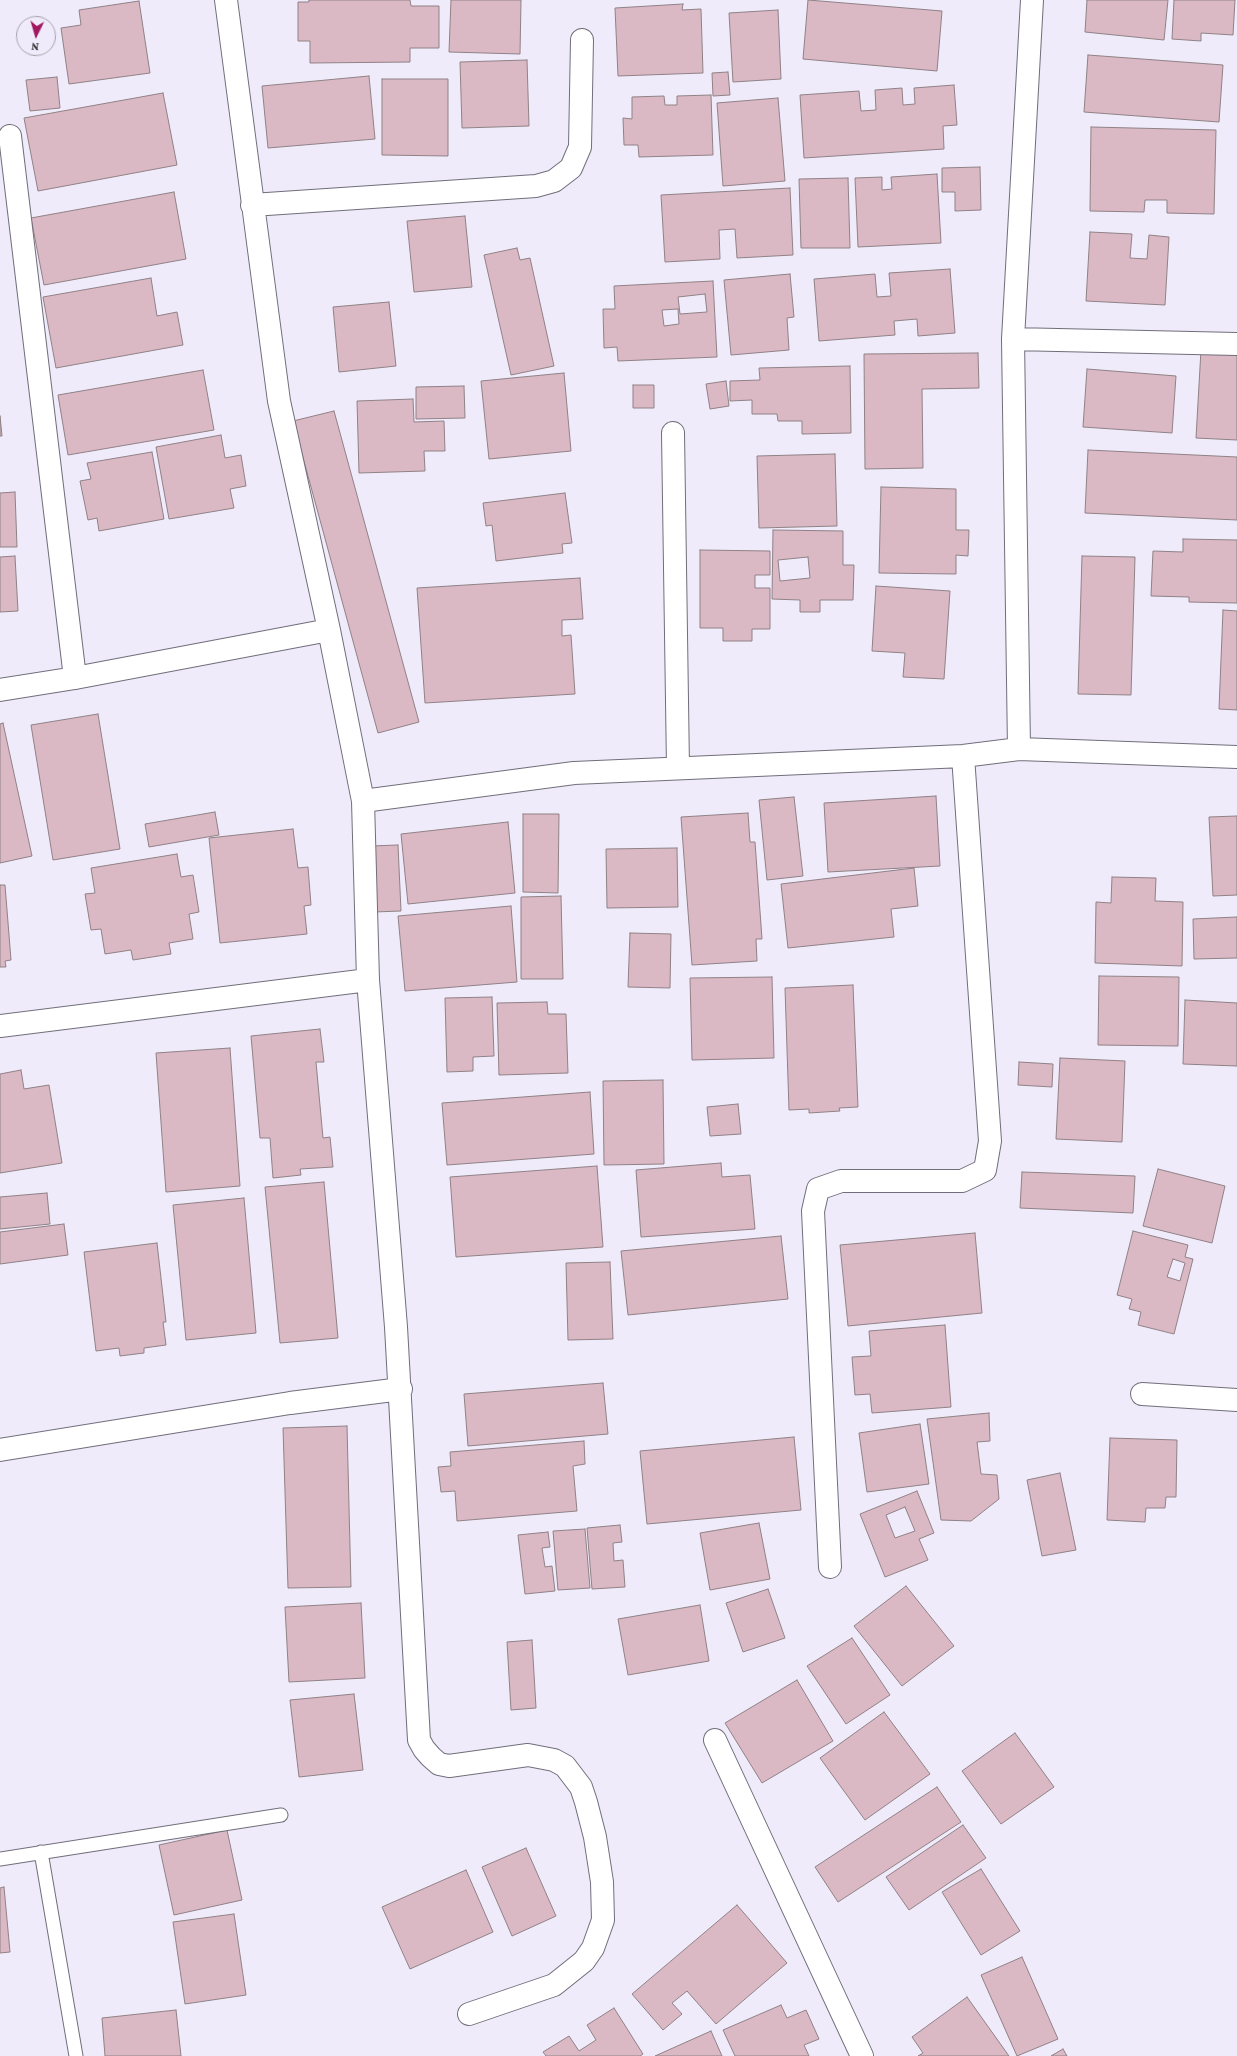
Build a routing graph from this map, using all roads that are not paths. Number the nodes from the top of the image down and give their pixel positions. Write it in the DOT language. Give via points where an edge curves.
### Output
graph roads {
  1 [pos="226,0"];
  2 [pos="1032,0"];
  3 [pos="582,40"];
  4 [pos="10,136"];
  5 [pos="252,206"];
  6 [pos="1013,339"];
  7 [pos="1237,344"];
  8 [pos="673,433"];
  9 [pos="329,630"];
  10 [pos="75,678"];
  11 [pos="0,690"];
  12 [pos="1019,749"];
  13 [pos="963,756"];
  14 [pos="1237,757"];
  15 [pos="678,768"];
  16 [pos="363,801"];
  17 [pos="368,980"];
  18 [pos="0,1026"];
  19 [pos="400,1389"];
  20 [pos="1142,1394"];
  21 [pos="1237,1400"];
  22 [pos="0,1450"];
  23 [pos="830,1567"];
  24 [pos="715,1740"];
  25 [pos="281,1814"];
  26 [pos="41,1852"];
  27 [pos="0,1859"];
  28 [pos="469,2014"];
  29 [pos="76,2056"];
  30 [pos="862,2056"];
  1 -- 5 [label="street"];
  2 -- 6 [label="street"];
  3 -- 5 [label="street" via="580,146 571,168 554,181 536,186"];
  4 -- 10 [label="street"];
  5 -- 9 [label="street" via="279,401"];
  6 -- 7 [label="street"];
  6 -- 12 [label="street"];
  8 -- 15 [label="street"];
  9 -- 10 [label="street"];
  9 -- 16 [label="street"];
  10 -- 11 [label="street"];
  12 -- 13 [label="street"];
  12 -- 14 [label="street"];
  13 -- 15 [label="street"];
  13 -- 23 [label="street" via="990,1141 985,1170 962,1181 841,1181 818,1189 813,1211"];
  15 -- 16 [label="street" via="574,773"];
  16 -- 17 [label="street"];
  17 -- 18 [label="street"];
  17 -- 19 [label="street"];
  19 -- 22 [label="street" via="290,1403"];
  19 -- 28 [label="street" via="419,1740 439,1764 449,1766 528,1755 554,1760 565,1766 581,1787 586,1802 602,1882 602,1920 593,1948 584,1961 554,1985"];
  20 -- 21 [label="street"];
  24 -- 30 [label="street"];
  25 -- 26 [label="lane"];
  26 -- 27 [label="lane"];
  26 -- 29 [label="lane"];
}
